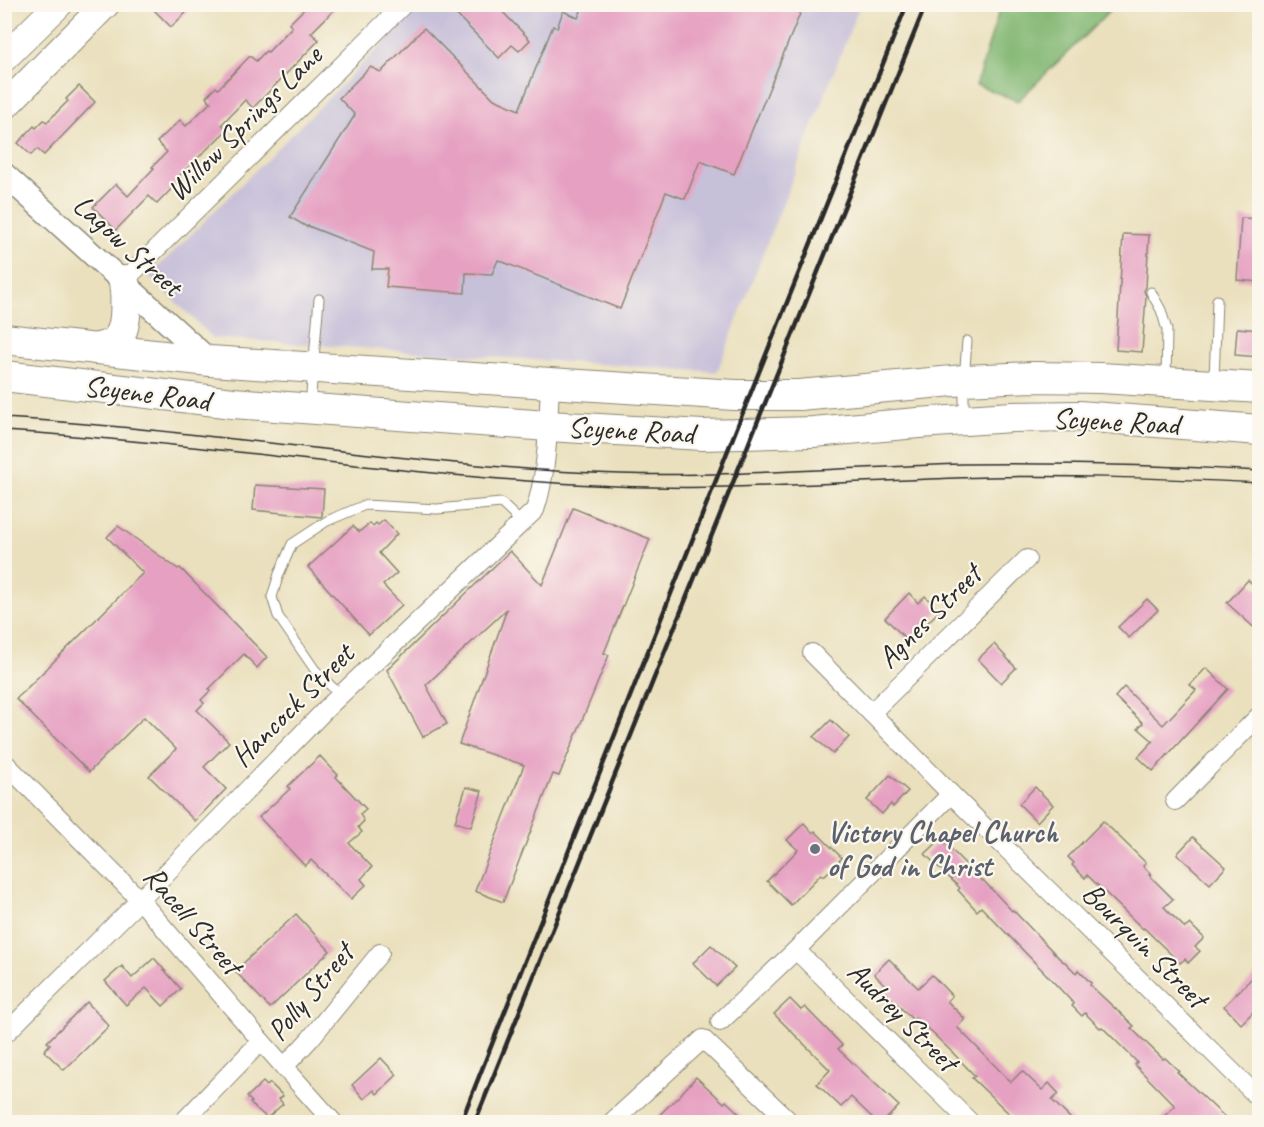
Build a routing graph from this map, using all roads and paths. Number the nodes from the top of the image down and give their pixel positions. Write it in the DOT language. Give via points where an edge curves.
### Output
graph roads {
  1 [pos="59,4"];
  2 [pos="106,4"];
  3 [pos="404,4"];
  4 [pos="4,58"];
  5 [pos="4,107"];
  6 [pos="4,174"];
  7 [pos="124,281"];
  8 [pos="1151,292"];
  9 [pos="319,299"];
  10 [pos="1218,300"];
  11 [pos="4,339"];
  12 [pos="967,341"];
  13 [pos="95,349"];
  14 [pos="210,361"];
  15 [pos="313,368"];
  16 [pos="4,376"];
  17 [pos="964,380"];
  18 [pos="550,384"];
  19 [pos="1190,384"];
  20 [pos="1260,388"];
  21 [pos="309,408"];
  22 [pos="964,420"];
  23 [pos="1187,425"];
  24 [pos="548,426"];
  25 [pos="1260,430"];
  26 [pos="521,522"];
  27 [pos="1027,559"];
  28 [pos="812,653"];
  29 [pos="340,695"];
  30 [pos="871,713"];
  31 [pos="1260,715"];
  32 [pos="4,762"];
  33 [pos="951,794"];
  34 [pos="1175,801"];
  35 [pos="140,900"];
  36 [pos="796,950"];
  37 [pos="380,953"];
  38 [pos="720,1022"];
  39 [pos="4,1035"];
  40 [pos="261,1041"];
  41 [pos="284,1067"];
  42 [pos="1260,1099"];
  43 [pos="183,1122"];
  44 [pos="333,1122"];
  45 [pos="614,1122"];
  46 [pos="790,1122"];
  47 [pos="970,1122"];
  1 -- 4 [label="main road"];
  2 -- 5 [label="main road"];
  3 -- 7 [label="street, Willow Springs Lane"];
  6 -- 7 [label="street, Lagow Street"];
  7 -- 13 [label="main road" via="125,314 120,337"];
  7 -- 14 [label="street, Lagow Street"];
  8 -- 19 [label="lane"];
  9 -- 15 [label="lane"];
  10 -- 19 [label="lane"];
  11 -- 13 [label="main road, Scyene Road"];
  12 -- 17 [label="lane"];
  13 -- 14 [label="main road, Scyene Road"];
  14 -- 15 [label="main road, Scyene Road"];
  15 -- 18 [label="main road, Scyene Road"];
  15 -- 21 [label="lane"];
  16 -- 21 [label="main road, Scyene Road"];
  17 -- 18 [label="main road, Scyene Road" via="799,395"];
  17 -- 19 [label="main road, Scyene Road" via="1101,378"];
  17 -- 22 [label="lane"];
  18 -- 24 [label="street, Hancock Street"];
  19 -- 20 [label="main road, Scyene Road"];
  19 -- 23 [label="main road"];
  21 -- 24 [label="main road, Scyene Road"];
  22 -- 23 [label="main road, Scyene Road" via="1079,417"];
  22 -- 24 [label="main road, Scyene Road" via="813,432 702,435"];
  23 -- 25 [label="main road, Scyene Road"];
  24 -- 26 [label="street, Hancock Street" via="541,492 535,510"];
  26 -- 29 [label="street, Hancock Street"];
  26 -- 29 [label="lane" via="501,503 437,509 365,506 327,520 292,544 272,597 278,616 315,670"];
  27 -- 30 [label="street, Agnes Street"];
  28 -- 30 [label="street, Bourquin Street"];
  29 -- 35 [label="street, Hancock Street"];
  30 -- 33 [label="street, Bourquin Street"];
  31 -- 34 [label="street"];
  32 -- 35 [label="street, Racell Street"];
  33 -- 36 [label="street"];
  33 -- 42 [label="street, Bourquin Street"];
  35 -- 39 [label="street, Hancock Street"];
  35 -- 40 [label="street, Racell Street"];
  36 -- 38 [label="street"];
  36 -- 47 [label="street, Audrey Street"];
  37 -- 41 [label="street, Polly Street"];
  40 -- 41 [label="street, Racell Street"];
  40 -- 43 [label="street, Polly Street"];
  41 -- 44 [label="street, Racell Street"];
  45 -- 46 [label="street" via="703,1039"];
}
